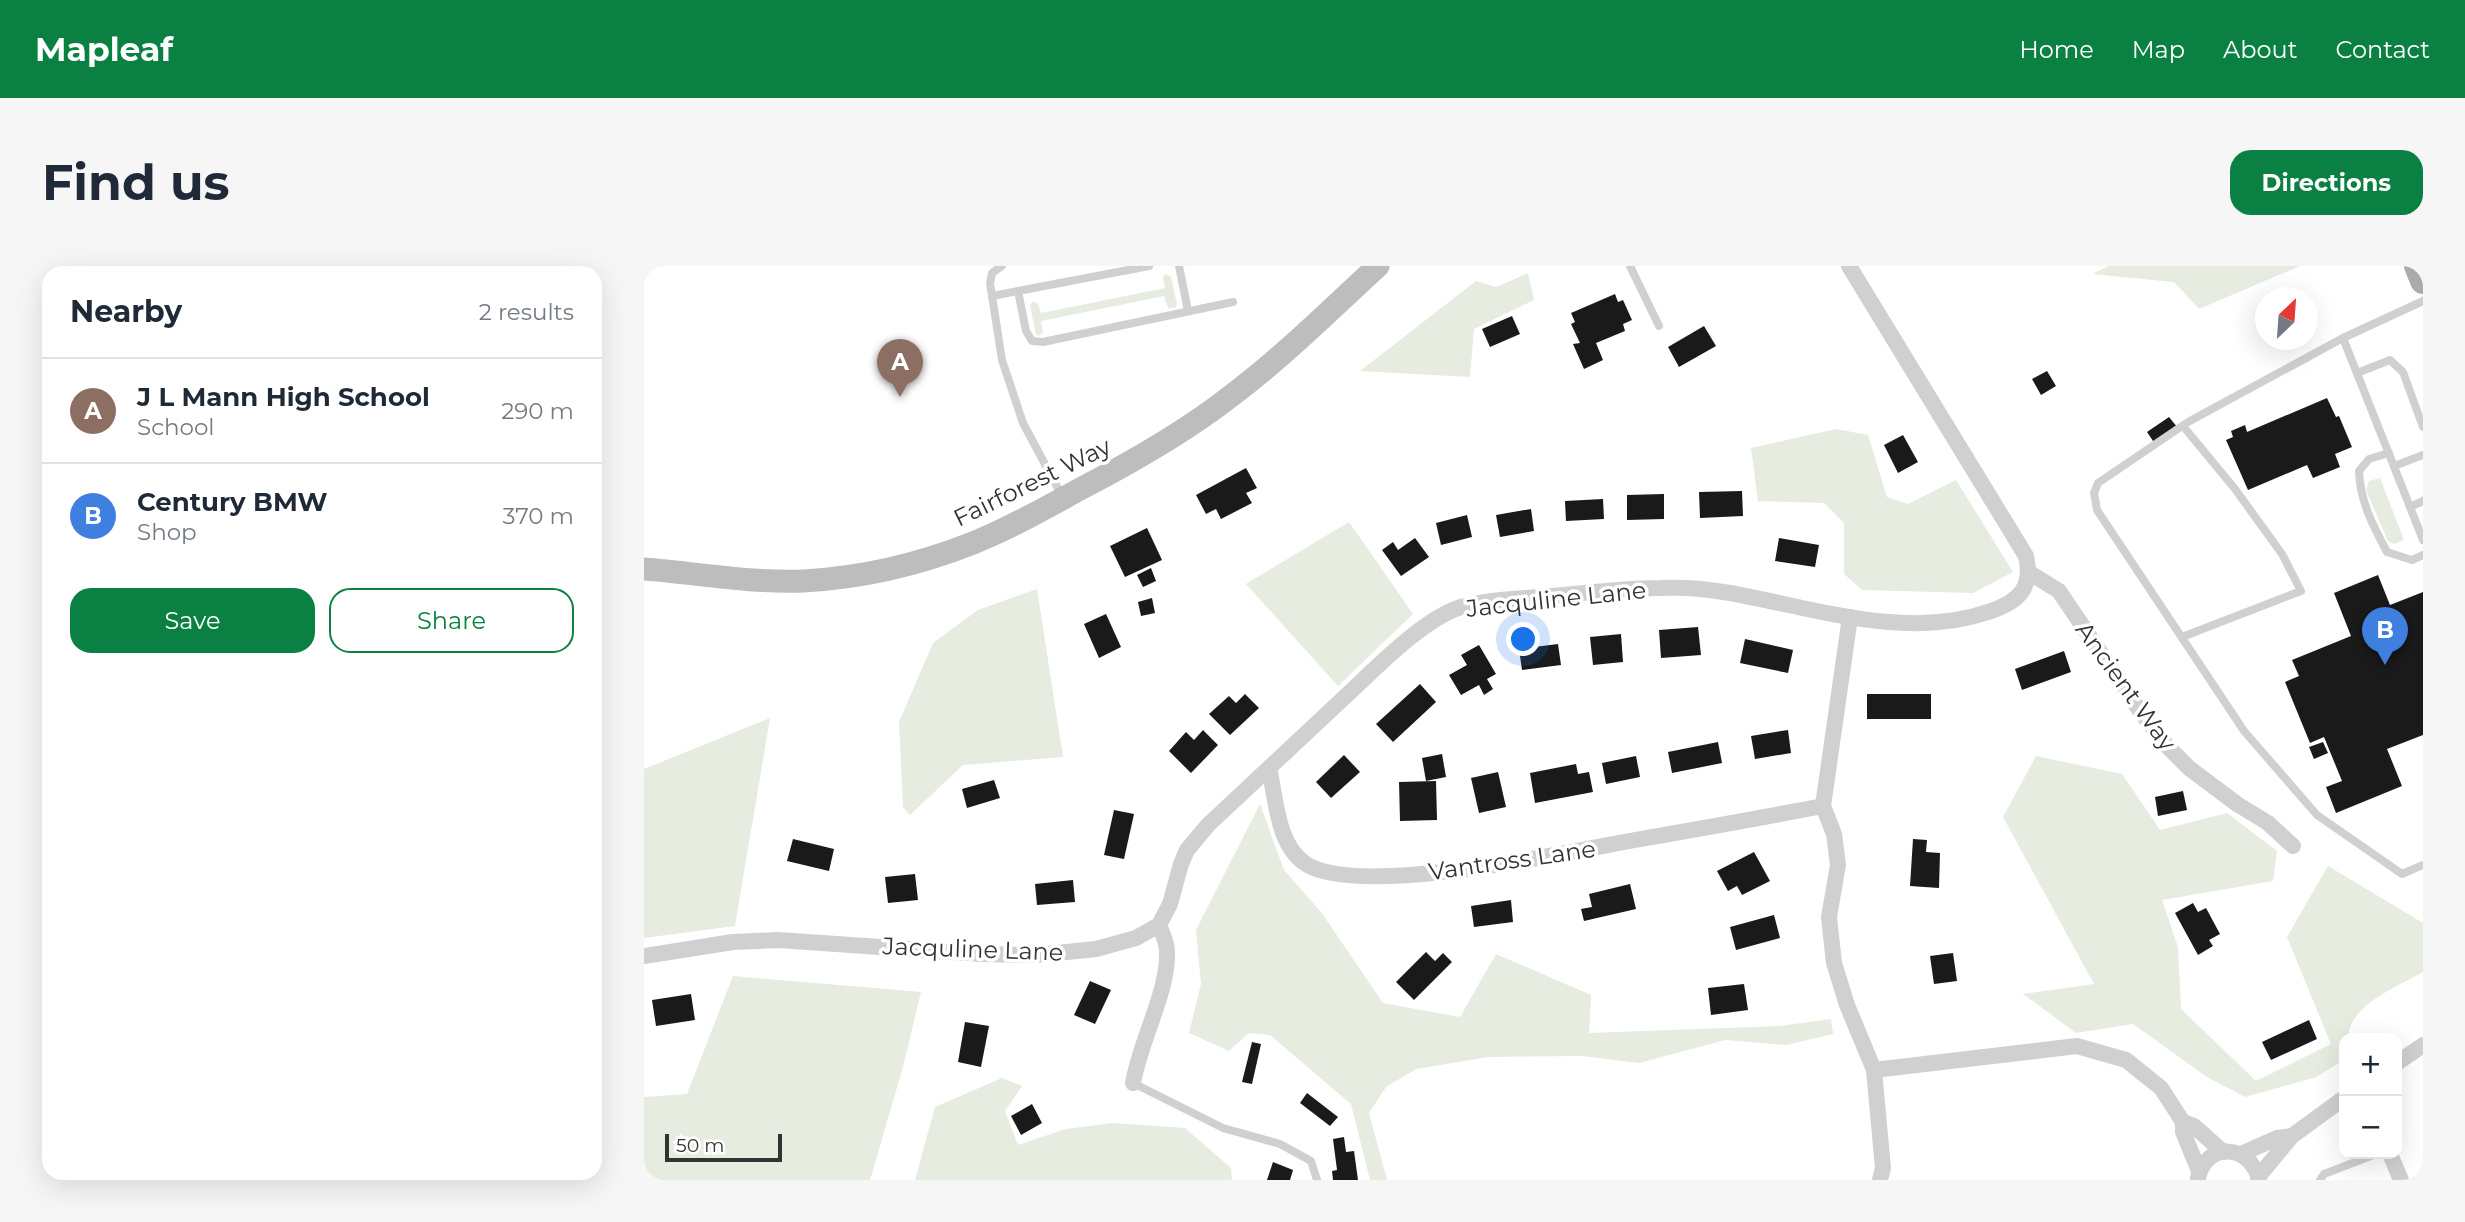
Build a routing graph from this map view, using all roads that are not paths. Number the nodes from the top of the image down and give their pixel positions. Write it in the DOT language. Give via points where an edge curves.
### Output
graph roads {
  1 [pos="1002,266"];
  2 [pos="1149,266"];
  3 [pos="1179,266"];
  4 [pos="1378,266"];
  5 [pos="1630,266"];
  6 [pos="1849,266"];
  7 [pos="2417,266"];
  8 [pos="2423,281"];
  9 [pos="1018,291"];
  10 [pos="992,296"];
  11 [pos="1233,302"];
  12 [pos="2423,302"];
  13 [pos="1188,311"];
  14 [pos="1658,326"];
  15 [pos="2343,338"];
  16 [pos="2357,373"];
  17 [pos="2183,426"];
  18 [pos="2423,427"];
  19 [pos="2389,453"];
  20 [pos="2423,455"];
  21 [pos="2394,466"];
  22 [pos="1063,499"];
  23 [pos="2423,501"];
  24 [pos="2410,507"];
  25 [pos="2423,540"];
  26 [pos="2423,555"];
  27 [pos="644,569"];
  28 [pos="2030,573"];
  29 [pos="1850,617"];
  30 [pos="2182,637"];
  31 [pos="1269,768"];
  32 [pos="1823,806"];
  33 [pos="2293,846"];
  34 [pos="2423,865"];
  35 [pos="1159,925"];
  36 [pos="644,956"];
  37 [pos="2423,1045"];
  38 [pos="2402,1060"];
  39 [pos="1874,1070"];
  40 [pos="1133,1083"];
  41 [pos="2339,1102"];
  42 [pos="2183,1122"];
  43 [pos="2292,1136"];
  44 [pos="2223,1152"];
  45 [pos="2241,1154"];
  46 [pos="2362,1159"];
  47 [pos="2392,1159"];
  48 [pos="2198,1176"];
  49 [pos="2258,1179"];
  50 [pos="1317,1180"];
  51 [pos="1880,1180"];
  52 [pos="2320,1180"];
  53 [pos="2401,1180"];
  1 -- 10 [label="lane" via="992,273"];
  2 -- 9 [label="lane"];
  3 -- 13 [label="lane"];
  4 -- 22 [label="main road, Fairforest Way" via="1231,397 1137,459"];
  5 -- 14 [label="lane"];
  6 -- 28 [label="street" via="2013,533"];
  7 -- 8 [label="main road"];
  9 -- 10 [label="lane"];
  9 -- 13 [label="lane" via="1032,341"];
  10 -- 22 [label="lane" via="1002,360 1023,423"];
  11 -- 13 [label="lane"];
  12 -- 15 [label="lane"];
  15 -- 16 [label="lane"];
  15 -- 17 [label="lane"];
  16 -- 18 [label="lane" via="2390,360 2403,372"];
  16 -- 19 [label="lane"];
  17 -- 30 [label="lane" via="2098,483 2094,493 2097,510"];
  17 -- 30 [label="lane" via="2259,522 2301,591"];
  19 -- 21 [label="lane"];
  19 -- 26 [label="lane" via="2370,459 2359,471 2360,490 2388,552 2412,560"];
  20 -- 21 [label="lane"];
  21 -- 24 [label="lane"];
  22 -- 27 [label="main road, Fairforest Way" via="974,543 876,571 801,581 726,579"];
  23 -- 24 [label="lane"];
  24 -- 25 [label="lane"];
  28 -- 29 [label="street, Jacquline Lane" via="2014,600 1975,617 1923,623"];
  28 -- 33 [label="street, Ancient Way" via="2059,591 2167,746 2189,768"];
  29 -- 31 [label="street, Jacquline Lane" via="1686,588 1611,591 1460,608 1415,635"];
  29 -- 32 [label="street"];
  30 -- 34 [label="lane" via="2244,731 2317,815 2402,874"];
  31 -- 32 [label="street, Vantross Lane" via="1283,832 1297,858 1325,872 1355,875 1470,869"];
  31 -- 35 [label="street, Jacquline Lane" via="1187,850"];
  32 -- 39 [label="street" via="1834,834 1838,865 1829,917 1834,962"];
  35 -- 36 [label="street, Jacquline Lane" via="1121,943 1037,955 778,940"];
  35 -- 40 [label="street" via="1167,948 1166,976"];
  37 -- 38 [label="street"];
  39 -- 42 [label="street" via="2077,1046 2126,1060 2161,1088"];
  39 -- 51 [label="street" via="1883,1168"];
  40 -- 50 [label="lane" via="1223,1128 1280,1144 1311,1161"];
  41 -- 43 [label="street"];
  42 -- 44 [label="street"];
  42 -- 48 [label="street"];
  43 -- 45 [label="street"];
  43 -- 49 [label="street"];
  44 -- 45 [label="street"];
  44 -- 48 [label="street" via="2211,1157"];
  45 -- 49 [label="street" via="2250,1160"];
  46 -- 52 [label="lane" via="2324,1174"];
  47 -- 53 [label="street"];
}
